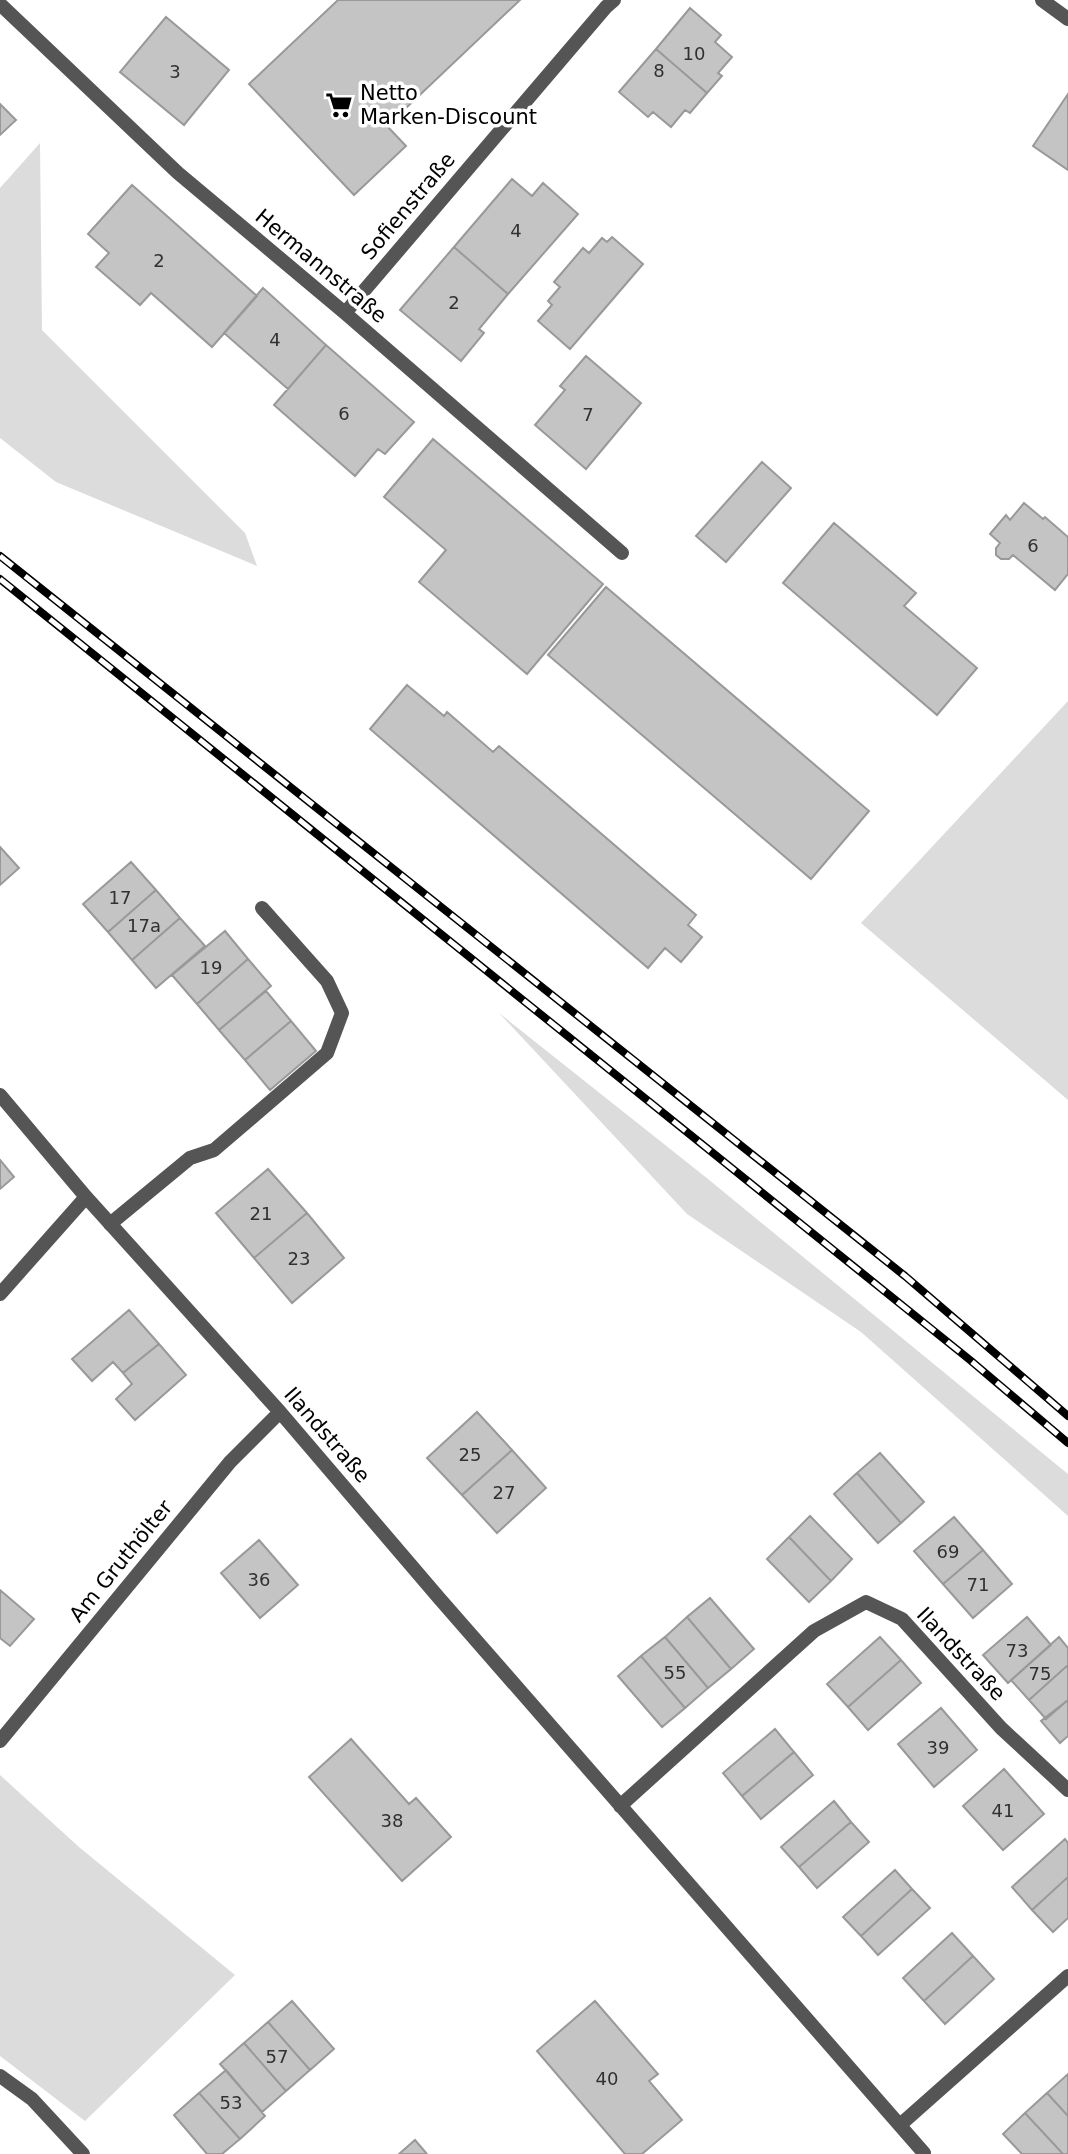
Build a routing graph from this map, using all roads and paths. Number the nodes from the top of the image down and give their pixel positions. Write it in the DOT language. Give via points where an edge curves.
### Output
graph roads {
  1 [pos="614,0"];
  2 [pos="1042,0"];
  3 [pos="0,4"];
  4 [pos="1068,19"];
  5 [pos="345,313"];
  6 [pos="622,553"];
  7 [pos="262,908"];
  8 [pos="0,1095"];
  9 [pos="86,1197"];
  10 [pos="110,1224"];
  11 [pos="0,1294"];
  12 [pos="280,1412"];
  13 [pos="0,1741"];
  14 [pos="1068,1790"];
  15 [pos="620,1805"];
  16 [pos="1068,1976"];
  17 [pos="0,2076"];
  18 [pos="900,2125"];
  19 [pos="924,2153"];
  20 [pos="83,2154"];
  1 -- 5 [label="street, Sofienstraße"];
  2 -- 4 [label="street"];
  3 -- 5 [label="street, Hermannstraße" via="178,173"];
  5 -- 6 [label="street, Hermannstraße"];
  7 -- 10 [label="street" via="327,981 342,1013 327,1053 214,1150 190,1158"];
  8 -- 9 [label="street, Ilandstraße"];
  9 -- 10 [label="street, Ilandstraße"];
  9 -- 11 [label="street"];
  10 -- 12 [label="street, Ilandstraße"];
  12 -- 13 [label="street, Am Gruthölter" via="230,1462"];
  12 -- 15 [label="street, Ilandstraße"];
  14 -- 15 [label="street, Ilandstraße" via="1001,1728 902,1619 866,1602 814,1631"];
  15 -- 18 [label="street, Ilandstraße"];
  16 -- 18 [label="street"];
  17 -- 20 [label="street" via="32,2099"];
  18 -- 19 [label="street, Ilandstraße"];
}
